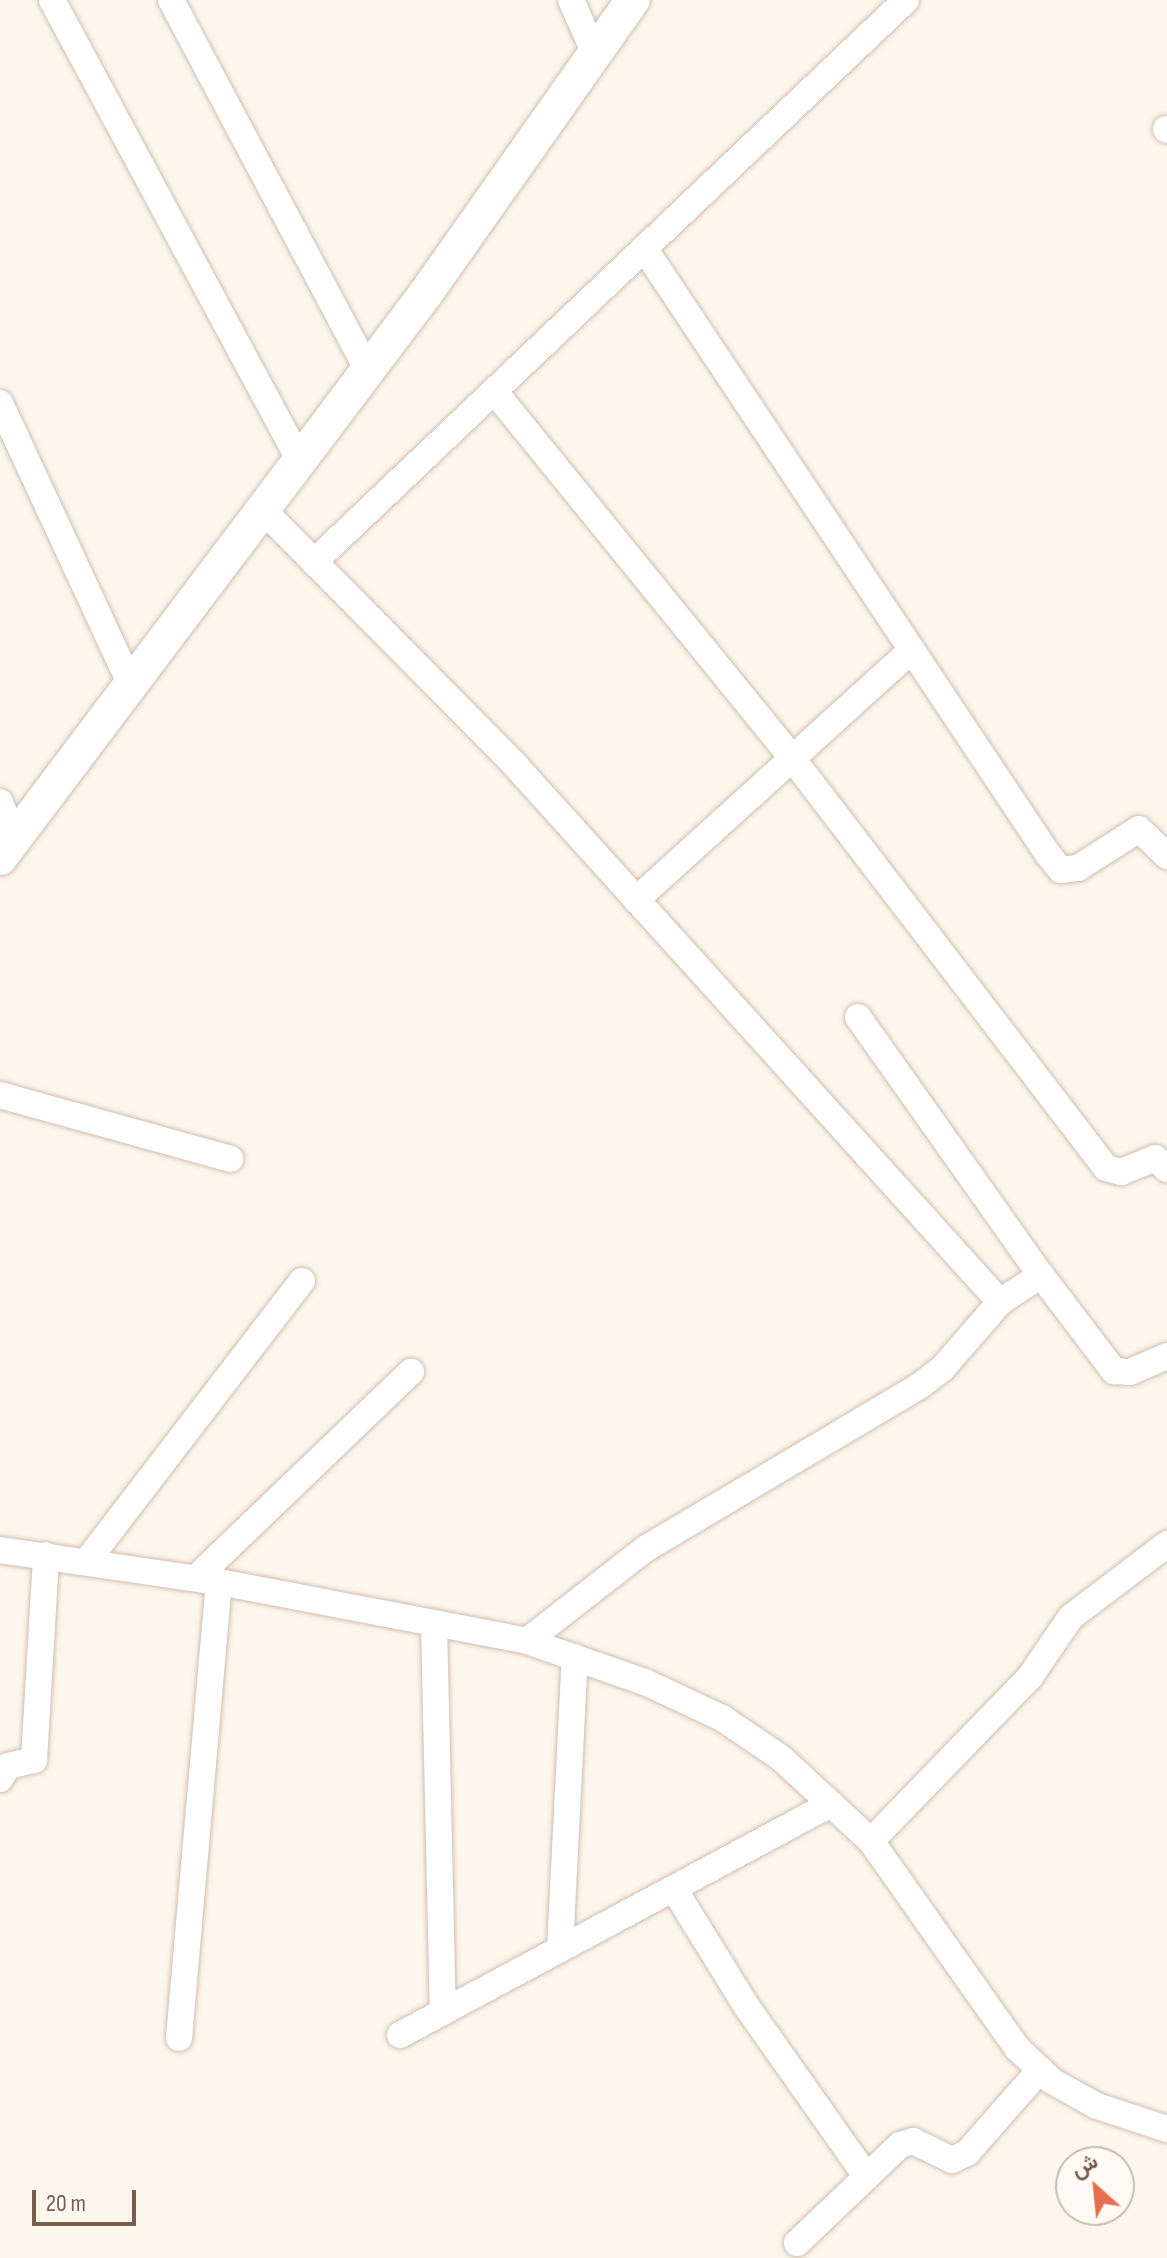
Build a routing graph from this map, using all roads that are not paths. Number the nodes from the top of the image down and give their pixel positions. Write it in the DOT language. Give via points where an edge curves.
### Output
graph roads {
  1 [pos="52,0"];
  2 [pos="171,0"];
  3 [pos="571,0"];
  4 [pos="633,0"];
  5 [pos="906,0"];
  6 [pos="595,54"];
  7 [pos="644,248"];
  8 [pos="368,370"];
  9 [pos="494,391"];
  10 [pos="0,403"];
  11 [pos="300,461"];
  12 [pos="263,510"];
  13 [pos="314,562"];
  14 [pos="912,650"];
  15 [pos="131,685"];
  16 [pos="792,758"];
  17 [pos="0,802"];
  18 [pos="8,848"];
  19 [pos="1167,856"];
  20 [pos="636,900"];
  21 [pos="858,1017"];
  22 [pos="0,1095"];
  23 [pos="230,1159"];
  24 [pos="1167,1169"];
  25 [pos="1041,1275"];
  26 [pos="302,1281"];
  27 [pos="1000,1302"];
  28 [pos="1167,1356"];
  29 [pos="411,1372"];
  30 [pos="1167,1544"];
  31 [pos="0,1550"];
  32 [pos="46,1555"];
  33 [pos="87,1561"];
  34 [pos="208,1580"];
  35 [pos="434,1623"];
  36 [pos="527,1641"];
  37 [pos="575,1657"];
  38 [pos="0,1779"];
  39 [pos="831,1804"];
  40 [pos="871,1841"];
  41 [pos="674,1889"];
  42 [pos="560,1949"];
  43 [pos="443,2012"];
  44 [pos="400,2035"];
  45 [pos="179,2038"];
  46 [pos="1040,2070"];
  47 [pos="1167,2129"];
  48 [pos="866,2176"];
  49 [pos="797,2243"];
  1 -- 11 [label="street"];
  2 -- 8 [label="street"];
  3 -- 6 [label="street"];
  4 -- 6 [label="street"];
  5 -- 7 [label="street"];
  6 -- 8 [label="street"];
  7 -- 9 [label="street"];
  7 -- 14 [label="street"];
  8 -- 11 [label="street"];
  9 -- 13 [label="street"];
  9 -- 16 [label="street"];
  10 -- 15 [label="street"];
  11 -- 12 [label="street"];
  12 -- 13 [label="street"];
  12 -- 15 [label="street"];
  13 -- 20 [label="street" via="515,765"];
  14 -- 16 [label="street"];
  14 -- 19 [label="street" via="1061,870 1078,868 1139,829"];
  15 -- 18 [label="street"];
  16 -- 20 [label="street"];
  16 -- 24 [label="street" via="1106,1168 1121,1172 1155,1158"];
  17 -- 18 [label="street"];
  20 -- 27 [label="street"];
  21 -- 25 [label="street"];
  22 -- 23 [label="street"];
  25 -- 27 [label="street"];
  25 -- 28 [label="street" via="1114,1371 1130,1372"];
  26 -- 33 [label="street"];
  27 -- 36 [label="street" via="942,1369 918,1387 645,1549"];
  29 -- 34 [label="street"];
  30 -- 40 [label="street" via="1071,1617 1030,1677"];
  31 -- 32 [label="street"];
  32 -- 33 [label="street"];
  32 -- 38 [label="street" via="34,1760 8,1766"];
  33 -- 34 [label="street"];
  34 -- 35 [label="street"];
  34 -- 45 [label="street"];
  35 -- 36 [label="street"];
  35 -- 43 [label="street"];
  36 -- 37 [label="street"];
  37 -- 39 [label="street" via="722,1718 781,1758"];
  37 -- 42 [label="street"];
  39 -- 40 [label="street"];
  39 -- 41 [label="street"];
  40 -- 46 [label="street" via="1017,2048"];
  41 -- 42 [label="street"];
  41 -- 48 [label="street" via="747,2007"];
  42 -- 43 [label="street"];
  43 -- 44 [label="street"];
  46 -- 47 [label="street" via="1097,2106"];
  46 -- 48 [label="street" via="960,2158 943,2159 913,2141"];
  48 -- 49 [label="street"];
}
